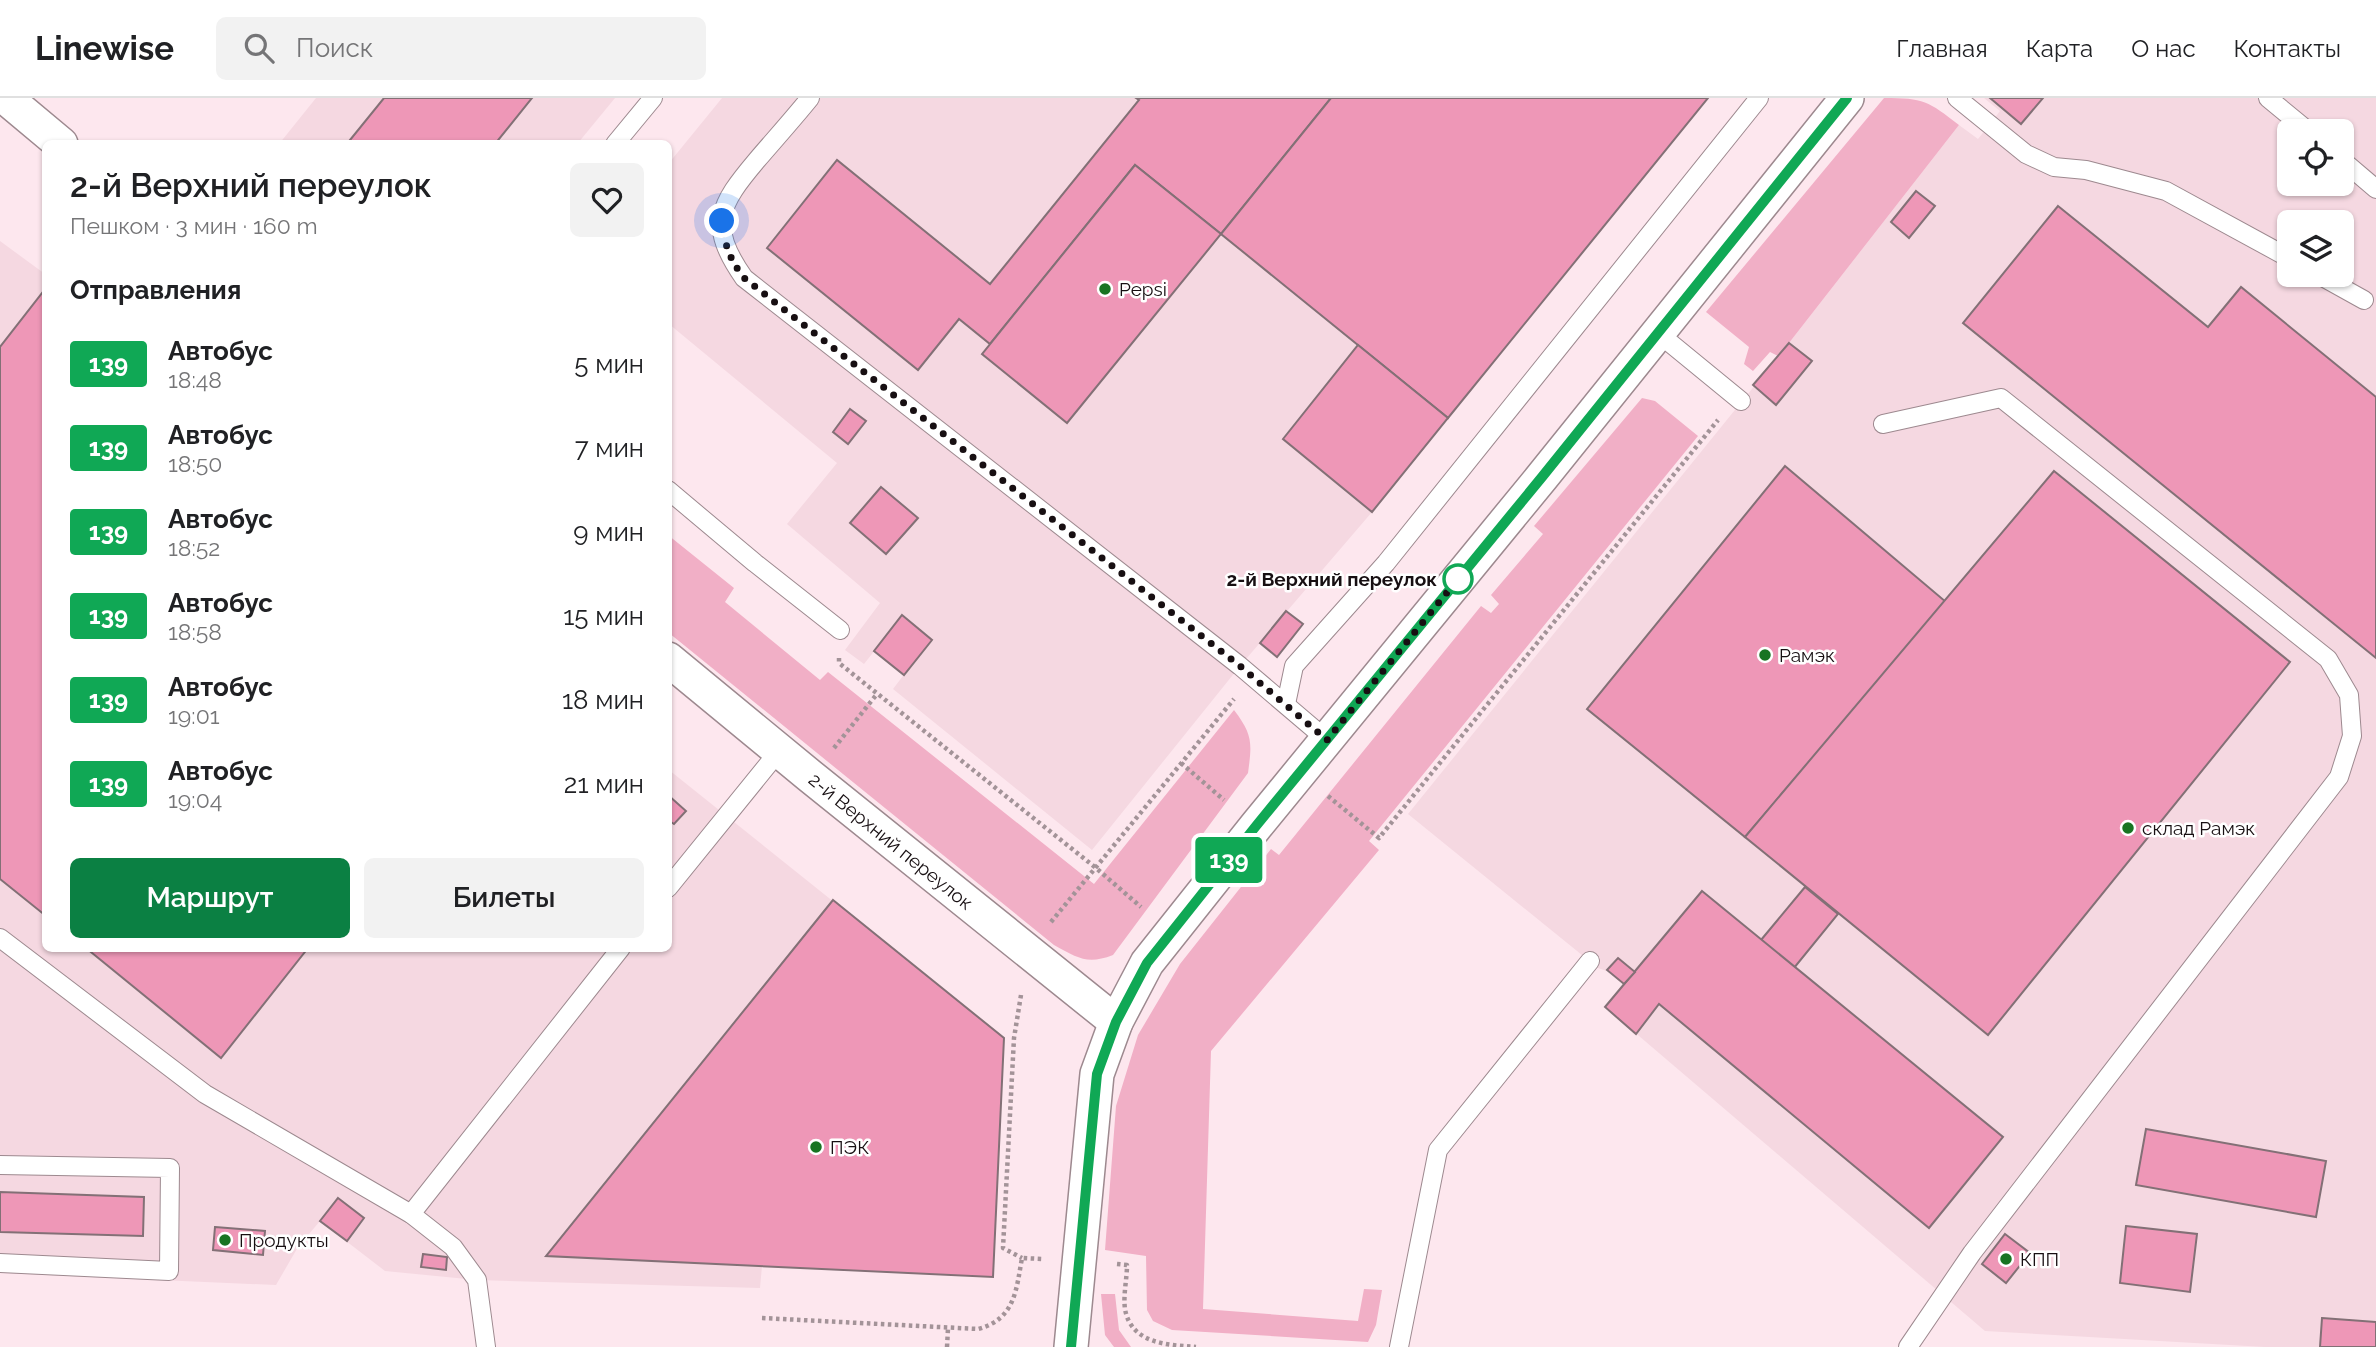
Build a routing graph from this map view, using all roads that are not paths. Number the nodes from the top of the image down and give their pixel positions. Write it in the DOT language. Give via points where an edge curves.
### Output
graph roads {
  1 [pos="6,98"];
  2 [pos="653,98"];
  3 [pos="810,98"];
  4 [pos="1759,98"];
  5 [pos="1847,98"];
  6 [pos="1957,98"];
  7 [pos="2268,98"];
  8 [pos="2293,119"];
  9 [pos="56,140"];
  10 [pos="618,140"];
  11 [pos="2354,170"];
  12 [pos="2376,189"];
  13 [pos="2277,251"];
  14 [pos="2341,287"];
  15 [pos="2364,300"];
  16 [pos="1658,333"];
  17 [pos="1738,399"];
  18 [pos="1883,424"];
  19 [pos="672,493"];
  20 [pos="840,630"];
  21 [pos="672,662"];
  22 [pos="1286,704"];
  23 [pos="1327,740"];
  24 [pos="779,751"];
  25 [pos="672,883"];
  26 [pos="0,938"];
  27 [pos="618,952"];
  28 [pos="1590,961"];
  29 [pos="1116,1022"];
  30 [pos="0,1165"];
  31 [pos="411,1214"];
  32 [pos="0,1263"];
  33 [pos="486,1347"];
  34 [pos="1071,1347"];
  35 [pos="1399,1347"];
  36 [pos="1908,1347"];
  1 -- 9 [label="street"];
  2 -- 10 [label="lane"];
  3 -- 22 [label="lane" via="724,204 724,244 744,278"];
  4 -- 22 [label="lane" via="1386,563 1294,666"];
  5 -- 16 [label="street"];
  6 -- 13 [label="lane" via="2026,154 2054,167 2086,170 2166,191"];
  7 -- 8 [label="lane"];
  11 -- 12 [label="lane"];
  14 -- 15 [label="lane"];
  16 -- 17 [label="lane"];
  16 -- 23 [label="street"];
  18 -- 36 [label="lane" via="2001,398 2328,659 2349,695 2352,736 2339,777 1972,1253"];
  19 -- 20 [label="lane"];
  21 -- 24 [label="street, 2-й Верхний переулок"];
  22 -- 23 [label="lane"];
  23 -- 29 [label="street" via="1147,963"];
  24 -- 25 [label="lane"];
  24 -- 29 [label="street, 2-й Верхний переулок"];
  26 -- 31 [label="lane" via="205,1094"];
  27 -- 31 [label="lane"];
  28 -- 35 [label="lane" via="1438,1150"];
  29 -- 34 [label="street" via="1097,1074"];
  30 -- 32 [label="lane" via="170,1168 169,1270"];
  31 -- 33 [label="lane" via="453,1247 477,1280"];
}
